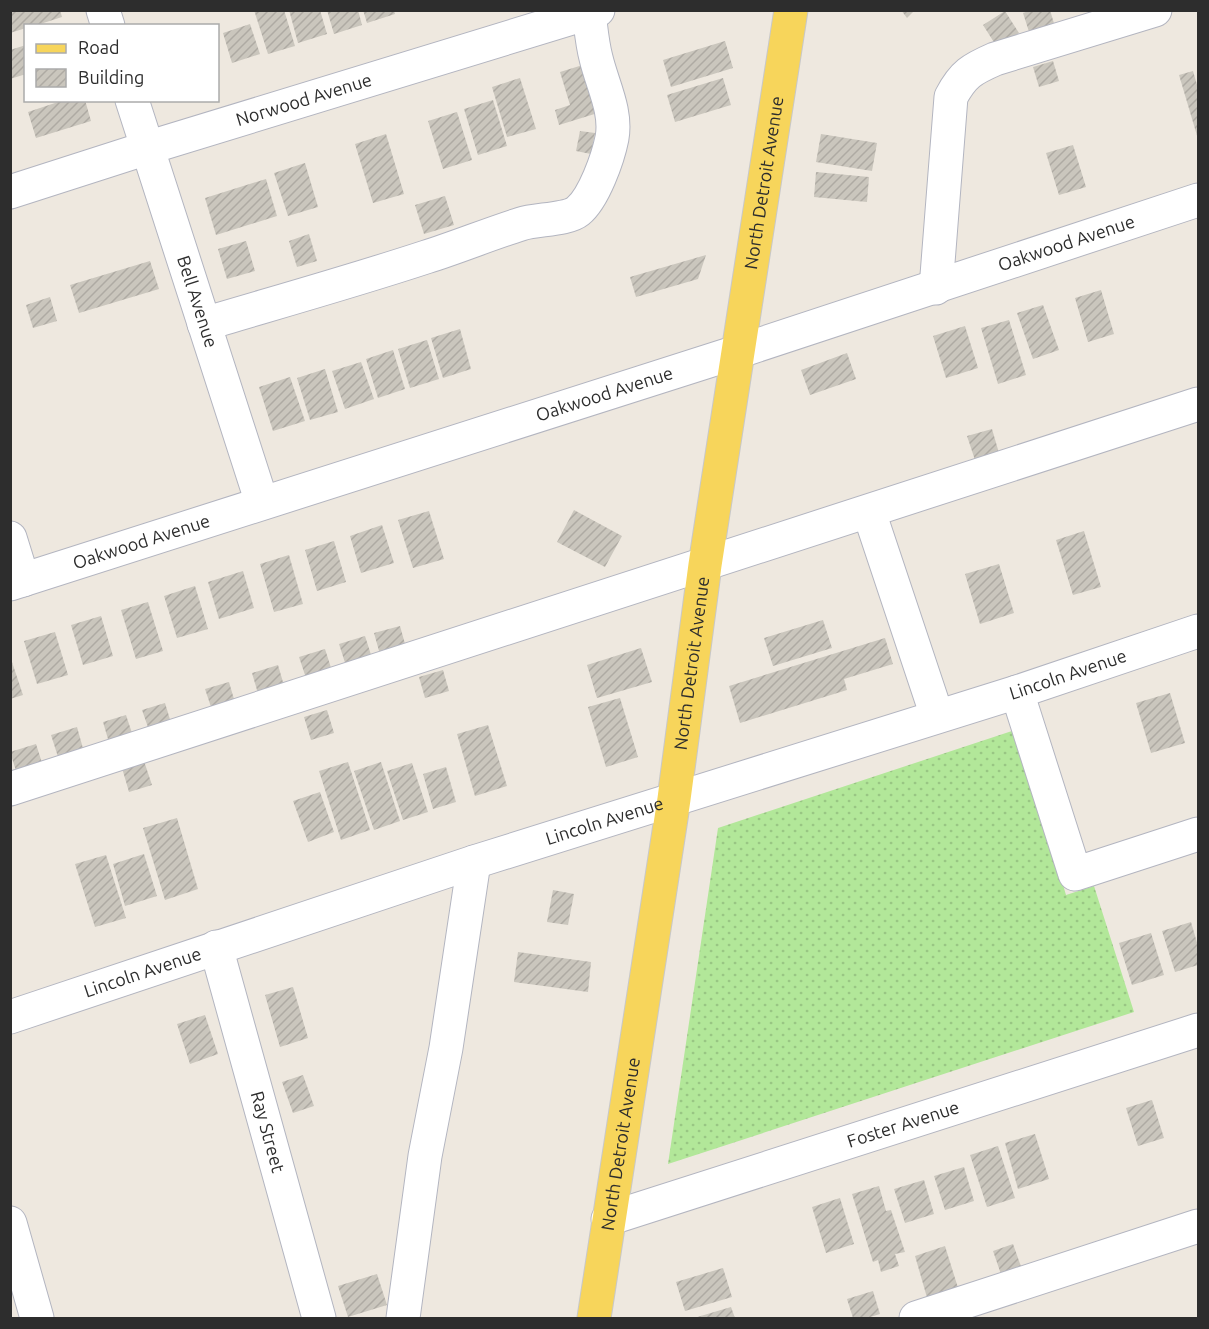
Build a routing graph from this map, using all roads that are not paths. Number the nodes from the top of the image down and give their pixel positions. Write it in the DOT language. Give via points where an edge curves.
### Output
graph roads {
  1 [pos="791,10"];
  2 [pos="1155,10"];
  3 [pos="594,12"];
  4 [pos="133,102"];
  5 [pos="147,148"];
  6 [pos="10,192"];
  7 [pos="1198,200"];
  8 [pos="936,288"];
  9 [pos="204,324"];
  10 [pos="740,351"];
  11 [pos="1198,404"];
  12 [pos="262,503"];
  13 [pos="869,512"];
  14 [pos="10,538"];
  15 [pos="705,565"];
  16 [pos="17,582"];
  17 [pos="1198,631"];
  18 [pos="1017,692"];
  19 [pos="937,716"];
  20 [pos="10,789"];
  21 [pos="674,799"];
  22 [pos="1198,834"];
  23 [pos="474,862"];
  24 [pos="216,946"];
  25 [pos="10,1017"];
  26 [pos="1198,1030"];
  27 [pos="609,1219"];
  28 [pos="10,1223"];
  29 [pos="1198,1226"];
  30 [pos="27,1314"];
  31 [pos="319,1318"];
  32 [pos="403,1318"];
  33 [pos="594,1318"];
  34 [pos="916,1318"];
  1 -- 10 [label="main road, North Detroit Avenue"];
  2 -- 8 [label="street" via="995,59 974,68 960,81 951,97"];
  3 -- 5 [label="street, Norwood Avenue"];
  3 -- 9 [label="street" via="596,58 613,121 608,152 580,209"];
  4 -- 5 [label="street, Bell Avenue"];
  5 -- 6 [label="street, Norwood Avenue"];
  5 -- 9 [label="street, Bell Avenue"];
  7 -- 8 [label="street, Oakwood Avenue"];
  8 -- 10 [label="street, Oakwood Avenue"];
  9 -- 12 [label="street, Bell Avenue"];
  10 -- 12 [label="street, Oakwood Avenue"];
  10 -- 15 [label="main road, North Detroit Avenue"];
  11 -- 13 [label="street"];
  12 -- 16 [label="street, Oakwood Avenue"];
  13 -- 15 [label="street"];
  13 -- 19 [label="street"];
  14 -- 16 [label="street"];
  15 -- 20 [label="street"];
  15 -- 21 [label="main road, North Detroit Avenue"];
  17 -- 18 [label="street, Lincoln Avenue"];
  18 -- 19 [label="street, Lincoln Avenue"];
  18 -- 22 [label="street" via="1075,874"];
  19 -- 21 [label="street, Lincoln Avenue"];
  21 -- 23 [label="street, Lincoln Avenue"];
  21 -- 27 [label="main road, North Detroit Avenue"];
  23 -- 24 [label="street, Lincoln Avenue"];
  23 -- 32 [label="street" via="425,1156"];
  24 -- 25 [label="street, Lincoln Avenue"];
  24 -- 31 [label="street, Ray Street"];
  26 -- 27 [label="street, Foster Avenue"];
  27 -- 33 [label="main road, North Detroit Avenue"];
  28 -- 30 [label="street"];
  29 -- 34 [label="street"];
}
